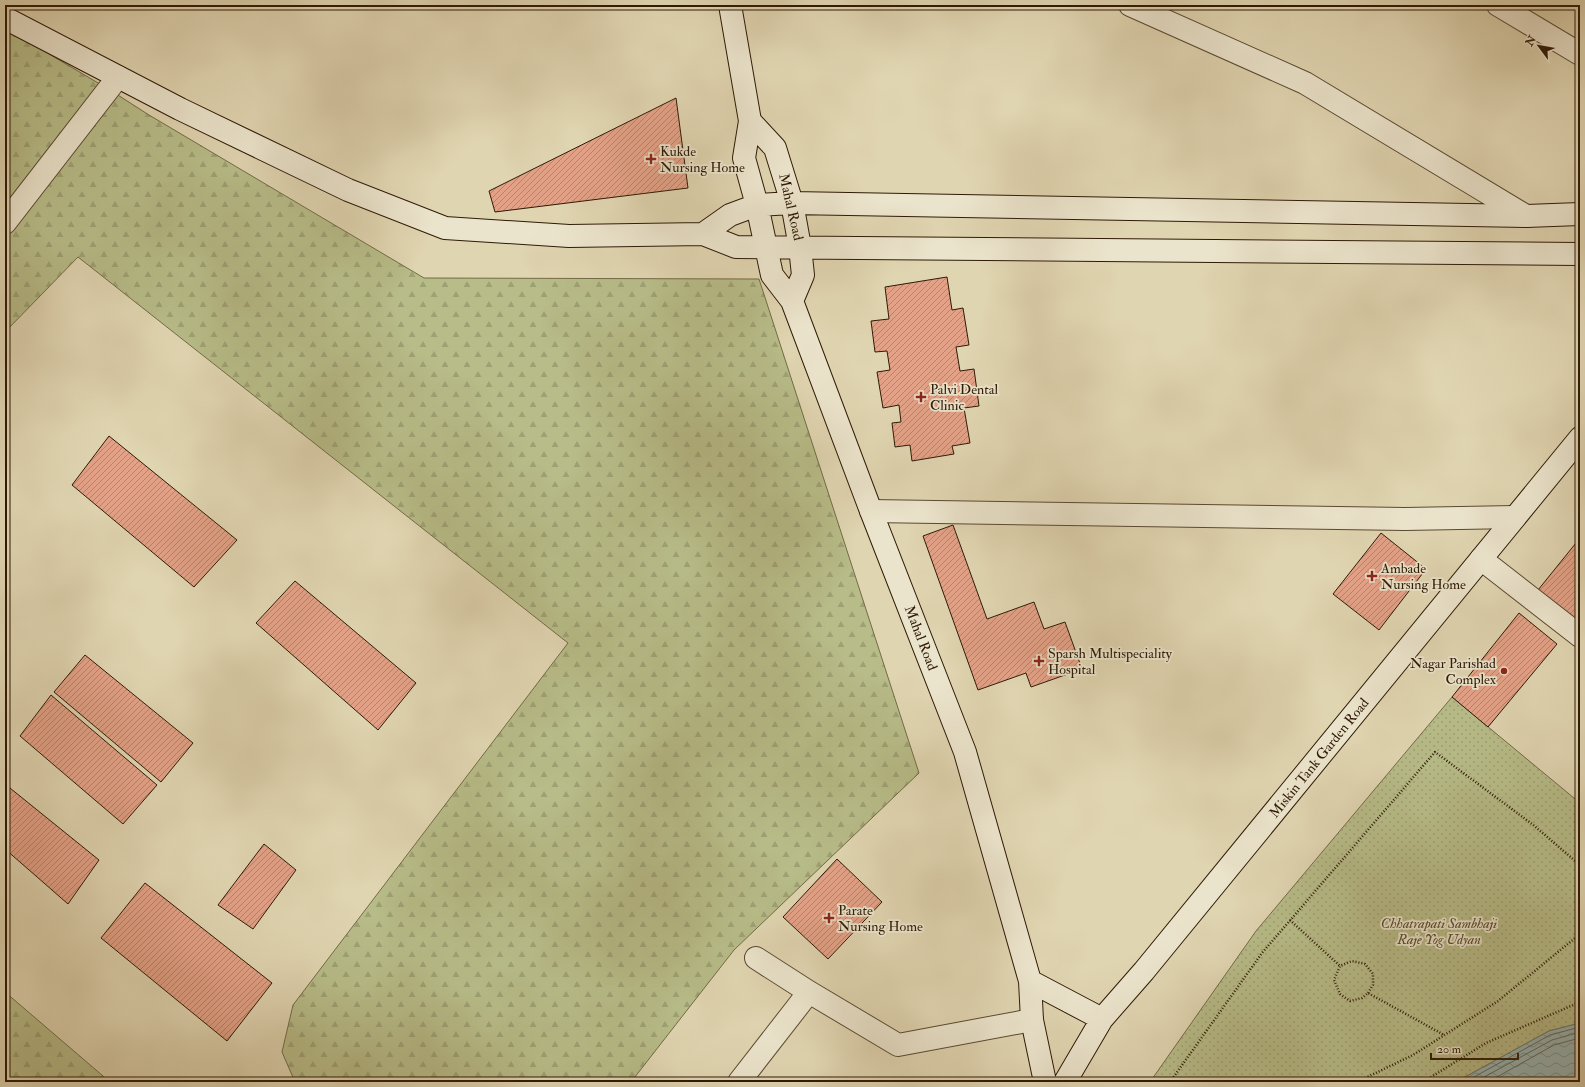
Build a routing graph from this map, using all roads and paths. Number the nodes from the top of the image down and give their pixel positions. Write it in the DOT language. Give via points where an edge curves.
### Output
graph roads {
  1 [pos="730,5"];
  2 [pos="1130,5"];
  3 [pos="1498,5"];
  4 [pos="5,18"];
  5 [pos="1580,54"];
  6 [pos="118,77"];
  7 [pos="750,121"];
  8 [pos="792,203"];
  9 [pos="757,205"];
  10 [pos="1580,214"];
  11 [pos="1526,216"];
  12 [pos="5,223"];
  13 [pos="703,234"];
  14 [pos="765,247"];
  15 [pos="800,247"];
  16 [pos="1580,254"];
  17 [pos="792,301"];
  18 [pos="1580,438"];
  19 [pos="871,511"];
  20 [pos="1515,517"];
  21 [pos="1481,559"];
  22 [pos="1580,636"];
  23 [pos="1580,866"];
  24 [pos="1290,920"];
  25 [pos="1580,934"];
  26 [pos="756,958"];
  27 [pos="1340,966"];
  28 [pos="1030,981"];
  29 [pos="809,992"];
  30 [pos="1368,993"];
  31 [pos="1580,1002"];
  32 [pos="1102,1019"];
  33 [pos="1032,1020"];
  34 [pos="1444,1035"];
  35 [pos="739,1082"];
  36 [pos="1045,1082"];
  37 [pos="1065,1082"];
  38 [pos="1170,1082"];
  39 [pos="1357,1082"];
  40 [pos="1423,1082"];
  1 -- 7 [label="street, Mahal Road"];
  2 -- 11 [label="street" via="1305,83"];
  3 -- 5 [label="street"];
  4 -- 6 [label="street"];
  6 -- 12 [label="street"];
  6 -- 13 [label="street" via="348,190 446,228 569,236"];
  7 -- 8 [label="street, Mahal Road" via="775,148"];
  7 -- 9 [label="street, Mahal Road" via="744,158"];
  8 -- 9 [label="street"];
  8 -- 11 [label="street"];
  8 -- 15 [label="street, Mahal Road"];
  9 -- 13 [label="street" via="730,215"];
  9 -- 14 [label="street, Mahal Road"];
  10 -- 11 [label="street"];
  13 -- 14 [label="street" via="736,247"];
  14 -- 15 [label="street"];
  14 -- 17 [label="street, Mahal Road" via="772,275"];
  15 -- 16 [label="street"];
  15 -- 17 [label="street, Mahal Road" via="803,275"];
  17 -- 19 [label="street, Mahal Road"];
  18 -- 20 [label="street, Miskin Tank Garden Road"];
  19 -- 20 [label="street" via="1406,519"];
  19 -- 28 [label="street, Mahal Road" via="965,752"];
  20 -- 21 [label="street, Miskin Tank Garden Road"];
  21 -- 22 [label="street"];
  21 -- 32 [label="street, Miskin Tank Garden Road"];
  23 -- 24 [label="path" via="1532,824 1435,752"];
  24 -- 27 [label="path"];
  24 -- 38 [label="path" via="1262,952"];
  25 -- 34 [label="path" via="1498,1002"];
  26 -- 29 [label="street"];
  27 -- 30 [label="path" via="1352,961 1365,964 1373,974"];
  27 -- 30 [label="path" via="1334,980 1340,994 1350,1001 1362,998"];
  28 -- 32 [label="street"];
  28 -- 33 [label="street, Mahal Road"];
  29 -- 33 [label="street" via="898,1045"];
  29 -- 35 [label="street"];
  30 -- 34 [label="path"];
  31 -- 40 [label="path" via="1486,1043"];
  32 -- 37 [label="street, Miskin Tank Garden Road"];
  33 -- 36 [label="street, Mahal Road"];
  34 -- 39 [label="path" via="1413,1055"];
}
